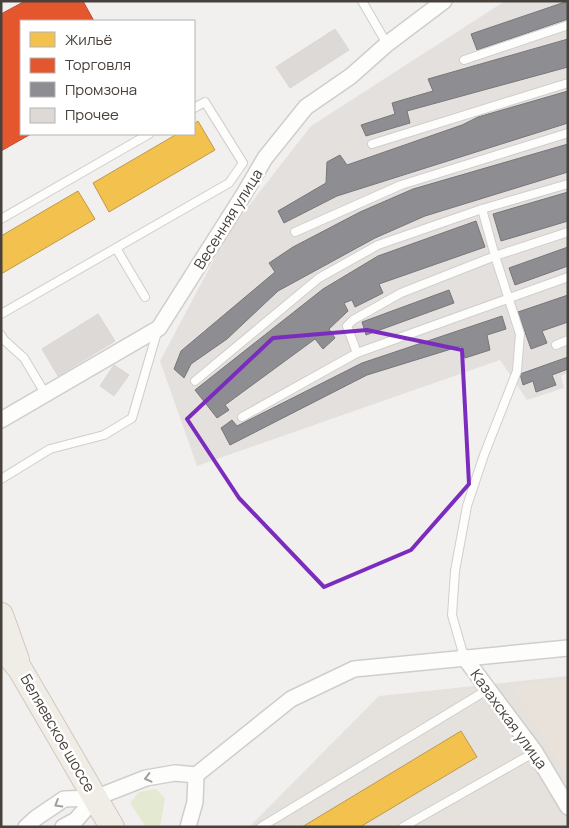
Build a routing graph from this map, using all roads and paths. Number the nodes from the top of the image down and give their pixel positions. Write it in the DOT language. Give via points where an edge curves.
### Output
graph roads {
  1 [pos="362,1"];
  2 [pos="444,1"];
  3 [pos="568,25"];
  4 [pos="387,44"];
  5 [pos="464,60"];
  6 [pos="568,83"];
  7 [pos="195,107"];
  8 [pos="568,133"];
  9 [pos="147,135"];
  10 [pos="372,144"];
  11 [pos="568,184"];
  12 [pos="482,209"];
  13 [pos="1,219"];
  14 [pos="295,232"];
  15 [pos="568,232"];
  16 [pos="116,248"];
  17 [pos="495,256"];
  18 [pos="568,277"];
  19 [pos="145,297"];
  20 [pos="509,298"];
  21 [pos="1,314"];
  22 [pos="159,328"];
  23 [pos="1,335"];
  24 [pos="568,340"];
  25 [pos="556,344"];
  26 [pos="357,353"];
  27 [pos="195,381"];
  28 [pos="46,395"];
  29 [pos="242,417"];
  30 [pos="1,420"];
  31 [pos="1,479"];
  32 [pos="1,615"];
  33 [pos="1,646"];
  34 [pos="568,648"];
  35 [pos="464,657"];
  36 [pos="20,669"];
  37 [pos="487,690"];
  38 [pos="535,752"];
  39 [pos="196,775"];
  40 [pos="95,798"];
  41 [pos="568,807"];
  42 [pos="26,827"];
  43 [pos="63,827"];
  44 [pos="112,827"];
  45 [pos="188,827"];
  46 [pos="260,827"];
  47 [pos="403,827"];
  1 -- 4 [label="lane"];
  2 -- 4 [label="street, Весенняя улица"];
  3 -- 5 [label="lane"];
  4 -- 22 [label="street, Весенняя улица" via="351,76 306,107 287,129 265,158"];
  6 -- 10 [label="lane"];
  7 -- 16 [label="lane" via="205,102 243,163 229,183"];
  8 -- 14 [label="lane" via="401,185"];
  9 -- 13 [label="lane"];
  11 -- 12 [label="lane"];
  12 -- 17 [label="lane"];
  12 -- 27 [label="lane" via="378,244 319,278"];
  15 -- 17 [label="lane"];
  16 -- 19 [label="lane"];
  16 -- 21 [label="lane"];
  17 -- 20 [label="lane"];
  17 -- 26 [label="lane" via="401,293 353,320 347,326"];
  18 -- 20 [label="lane"];
  20 -- 26 [label="lane"];
  20 -- 35 [label="lane" via="520,334 517,371 467,506 455,571 452,615"];
  22 -- 28 [label="street, Весенняя улица"];
  22 -- 31 [label="lane" via="132,418 104,435 50,450"];
  23 -- 28 [label="lane" via="24,358"];
  24 -- 25 [label="lane"];
  26 -- 29 [label="lane"];
  28 -- 30 [label="street, Весенняя улица"];
  32 -- 36 [label="main road, Беляевское шоссе"];
  33 -- 36 [label="main road, Беляевское шоссе"];
  34 -- 35 [label="street"];
  35 -- 37 [label="street, Казахская улица"];
  35 -- 39 [label="street" via="354,669 291,699"];
  36 -- 40 [label="main road, Беляевское шоссе"];
  37 -- 38 [label="street, Казахская улица"];
  37 -- 46 [label="lane"];
  38 -- 41 [label="street, Казахская улица"];
  38 -- 47 [label="lane"];
  39 -- 40 [label="street, one-way" via="175,773 146,778"];
  39 -- 45 [label="street" via="195,802"];
  40 -- 42 [label="street, one-way" via="64,799"];
  40 -- 43 [label="street" via="76,820"];
  40 -- 44 [label="main road, Беляевское шоссе"];
}
